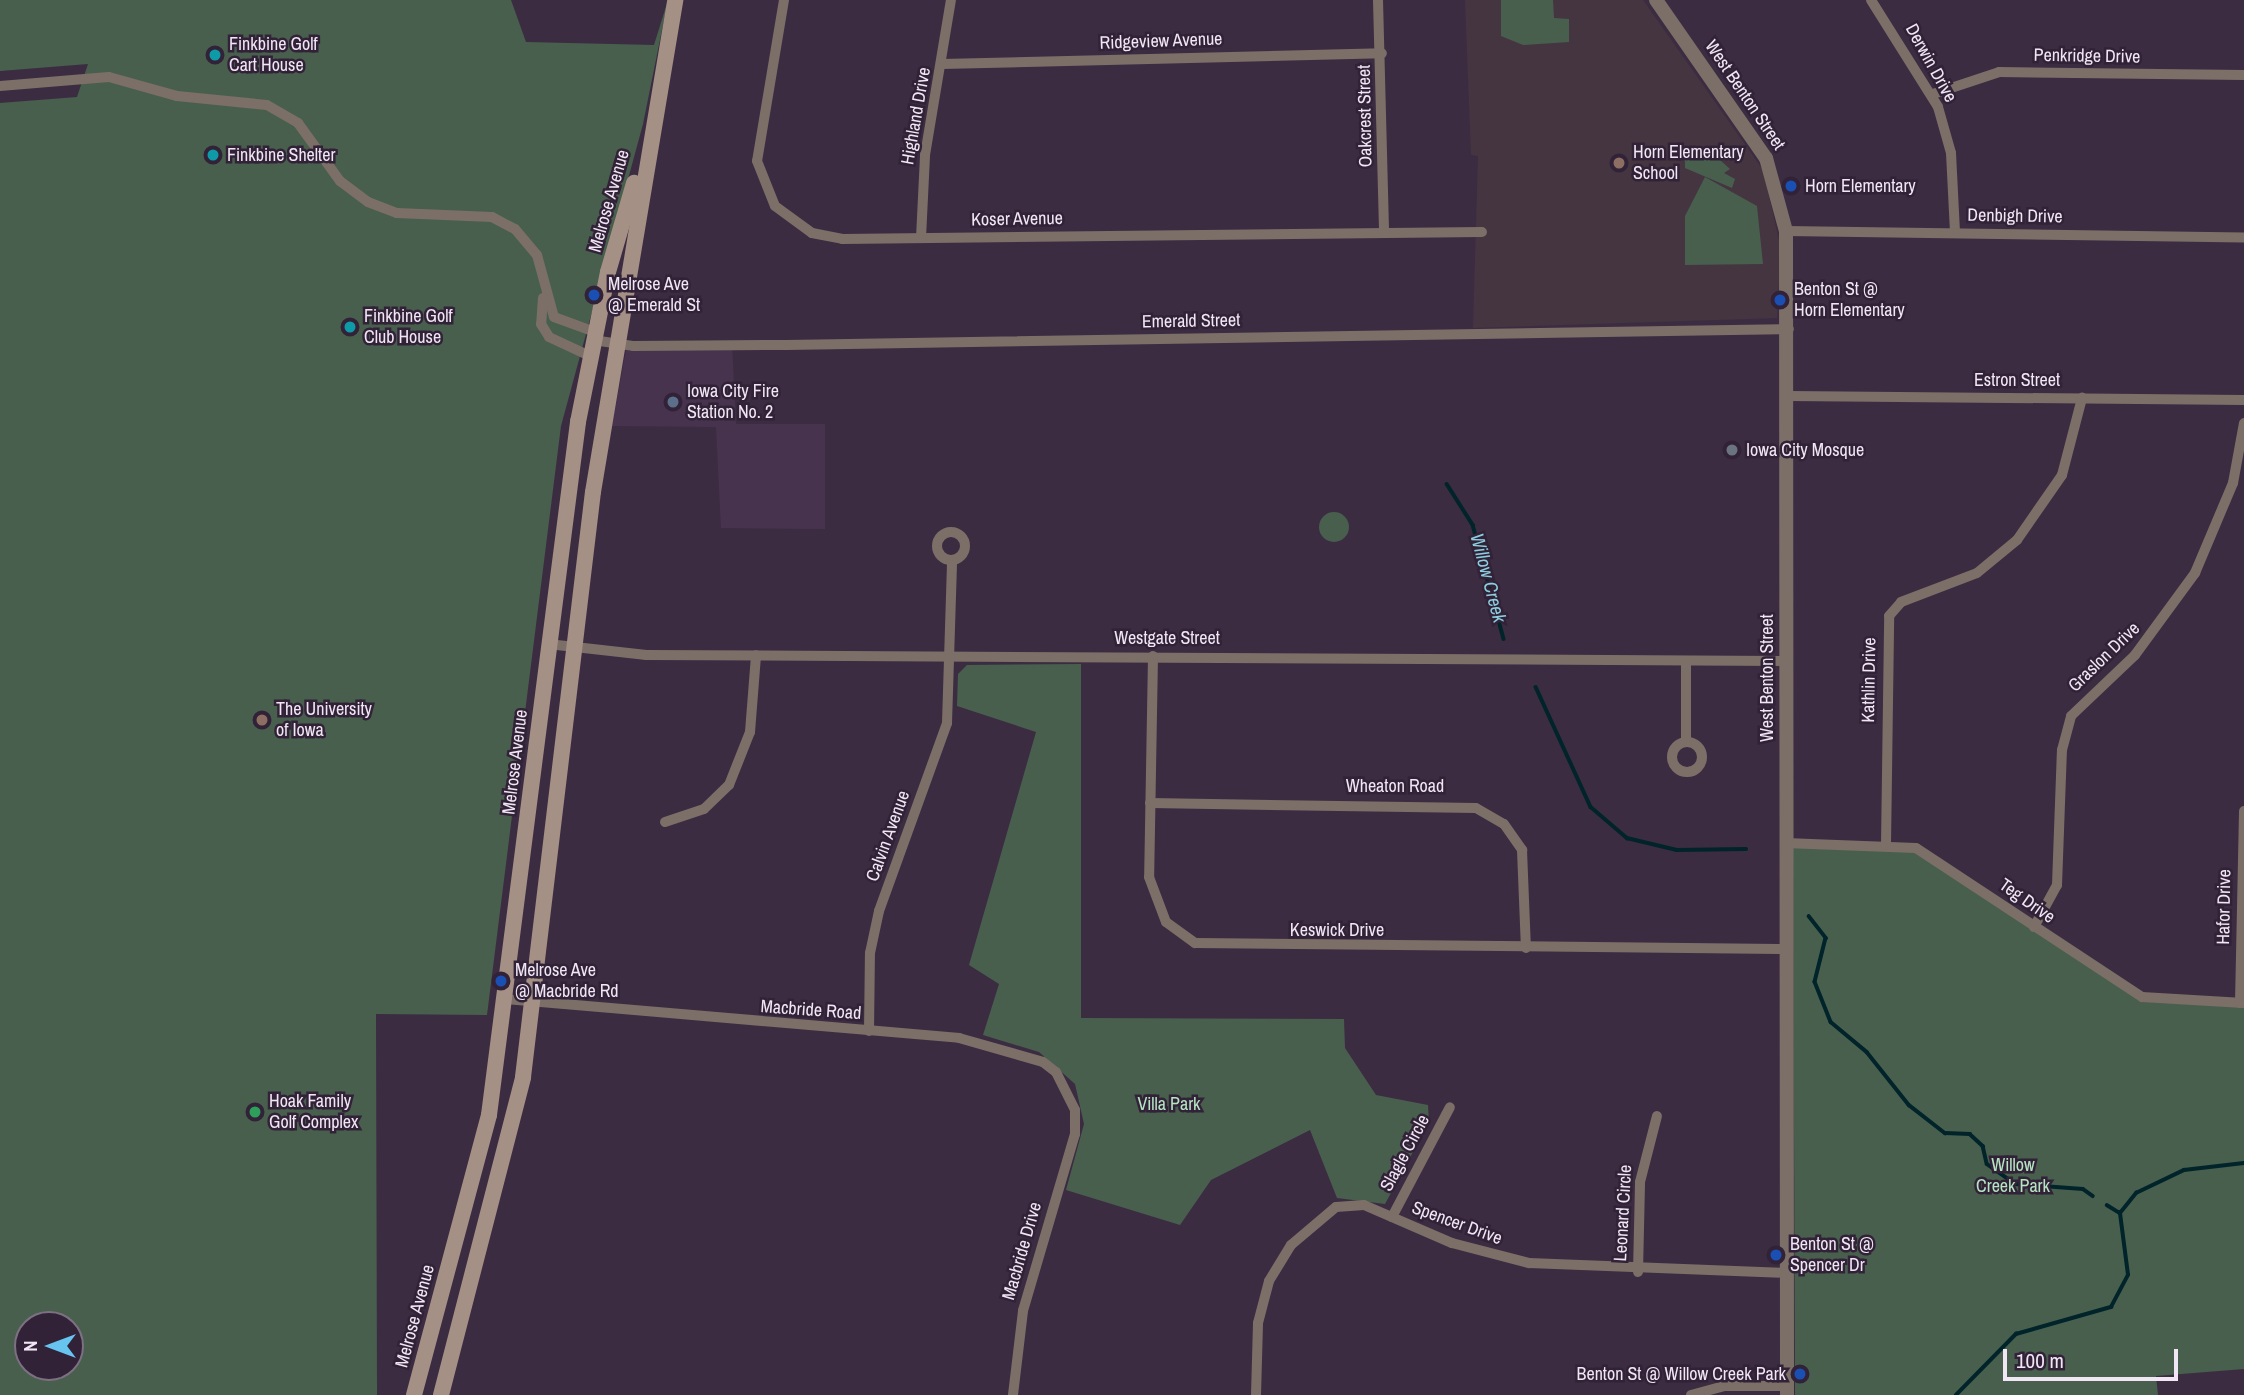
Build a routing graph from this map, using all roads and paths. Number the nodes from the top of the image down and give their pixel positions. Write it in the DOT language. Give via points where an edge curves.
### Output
graph roads {
  1 [pos="675,0"];
  2 [pos="784,0"];
  3 [pos="951,0"];
  4 [pos="1378,0"];
  5 [pos="1656,0"];
  6 [pos="1871,0"];
  7 [pos="1382,52"];
  8 [pos="942,64"];
  9 [pos="2244,75"];
  10 [pos="0,86"];
  11 [pos="1933,94"];
  12 [pos="649,133"];
  13 [pos="1786,231"];
  14 [pos="1384,232"];
  15 [pos="1482,232"];
  16 [pos="1955,233"];
  17 [pos="2244,237"];
  18 [pos="921,238"];
  19 [pos="543,295"];
  20 [pos="1789,329"];
  21 [pos="593,343"];
  22 [pos="619,344"];
  23 [pos="1789,396"];
  24 [pos="2082,398"];
  25 [pos="2244,400"];
  26 [pos="2244,423"];
  27 [pos="952,560"];
  28 [pos="548,644"];
  29 [pos="574,647"];
  30 [pos="757,655"];
  31 [pos="951,656"];
  32 [pos="1153,656"];
  33 [pos="1786,661"];
  34 [pos="1686,663"];
  35 [pos="1686,742"];
  36 [pos="1150,803"];
  37 [pos="2244,811"];
  38 [pos="665,822"];
  39 [pos="1785,844"];
  40 [pos="1885,845"];
  41 [pos="2034,927"];
  42 [pos="1526,948"];
  43 [pos="1786,948"];
  44 [pos="506,999"];
  45 [pos="533,1002"];
  46 [pos="2242,1003"];
  47 [pos="869,1031"];
  48 [pos="1450,1107"];
  49 [pos="1657,1116"];
  50 [pos="1077,1119"];
  51 [pos="1392,1217"];
  52 [pos="1638,1272"];
  53 [pos="1786,1273"];
  54 [pos="1787,1391"];
  55 [pos="414,1395"];
  56 [pos="441,1395"];
  57 [pos="1013,1395"];
  58 [pos="1256,1395"];
  59 [pos="1691,1395"];
  1 -- 12 [label="main road, Melrose Avenue"];
  2 -- 18 [label="street, Koser Avenue" via="757,144 765,190 785,216 812,233"];
  3 -- 8 [label="street, Highland Drive"];
  4 -- 7 [label="street, Oakcrest Street"];
  5 -- 13 [label="street, West Benton Street" via="1766,158"];
  6 -- 11 [label="street, Derwin Drive"];
  7 -- 8 [label="street, Ridgeview Avenue"];
  7 -- 14 [label="street, Oakcrest Street"];
  8 -- 18 [label="street, Highland Drive" via="925,155"];
  9 -- 11 [label="street, Penkridge Drive" via="1999,72"];
  10 -- 19 [label="street" via="109,77 177,96 267,105 298,122 340,181 368,202 397,212 492,217 515,229 537,255"];
  11 -- 16 [label="street, Derwin Drive" via="1951,153"];
  12 -- 21 [label="main road, Melrose Avenue"];
  12 -- 22 [label="main road, Melrose Avenue"];
  13 -- 16 [label="street, Denbigh Drive"];
  13 -- 20 [label="street, West Benton Street"];
  14 -- 15 [label="street, Koser Avenue"];
  14 -- 18 [label="street, Koser Avenue"];
  16 -- 17 [label="street, Denbigh Drive"];
  19 -- 21 [label="street" via="560,323"];
  19 -- 21 [label="street" via="541,324 550,337"];
  20 -- 22 [label="street, Emerald Street"];
  20 -- 23 [label="street, West Benton Street"];
  21 -- 22 [label="street, Emerald Street"];
  21 -- 28 [label="main road, Melrose Avenue"];
  22 -- 29 [label="main road, Melrose Avenue"];
  23 -- 24 [label="street, Estron Street"];
  23 -- 33 [label="street, West Benton Street"];
  24 -- 25 [label="street, Estron Street"];
  24 -- 40 [label="street, Kathlin Drive" via="2062,475 2025,531 1977,573 1901,602 1889,616"];
  26 -- 41 [label="street, Graslon Drive" via="2226,505 2195,573 2135,655 2071,716 2062,750 2060,867 2051,902"];
  27 -- 31 [label="street, Calvin Avenue"];
  28 -- 29 [label="street, Westgate Street"];
  28 -- 44 [label="main road, Melrose Avenue"];
  29 -- 30 [label="street, Westgate Street"];
  29 -- 45 [label="main road, Melrose Avenue"];
  30 -- 31 [label="street, Westgate Street"];
  30 -- 38 [label="street" via="750,732 729,785 704,809"];
  31 -- 32 [label="street, Westgate Street"];
  31 -- 47 [label="street, Calvin Avenue" via="942,741 870,953"];
  32 -- 34 [label="street, Westgate Street"];
  32 -- 36 [label="street, Keswick Drive"];
  33 -- 34 [label="street, Westgate Street"];
  33 -- 39 [label="street, West Benton Street"];
  34 -- 35 [label="street"];
  36 -- 42 [label="street, Wheaton Road" via="1476,808 1504,824 1522,850"];
  36 -- 42 [label="street, Keswick Drive" via="1153,895 1166,922 1195,943"];
  37 -- 46 [label="street, Hafor Drive"];
  39 -- 40 [label="street, Teg Drive"];
  39 -- 43 [label="street, West Benton Street"];
  40 -- 41 [label="street, Teg Drive" via="1925,852"];
  41 -- 46 [label="street, Teg Drive" via="2142,997"];
  42 -- 43 [label="street, Keswick Drive"];
  43 -- 53 [label="street, West Benton Street"];
  44 -- 45 [label="street, Macbride Road"];
  44 -- 55 [label="main road, Melrose Avenue" via="489,1115"];
  45 -- 47 [label="street, Macbride Road"];
  45 -- 56 [label="main road, Melrose Avenue" via="509,1145"];
  47 -- 50 [label="street, Macbride Road" via="959,1038 1043,1062 1064,1082"];
  48 -- 51 [label="street, Slagle Circle"];
  49 -- 52 [label="street, Leonard Circle" via="1640,1182"];
  50 -- 57 [label="street, Macbride Drive" via="1023,1311"];
  51 -- 52 [label="street, Spencer Drive" via="1504,1258"];
  51 -- 58 [label="street, Spencer Drive" via="1364,1205 1336,1207 1291,1245 1261,1303"];
  52 -- 53 [label="street, Spencer Drive"];
  53 -- 54 [label="street, West Benton Street"];
  54 -- 59 [label="street" via="1724,1386"];
}
